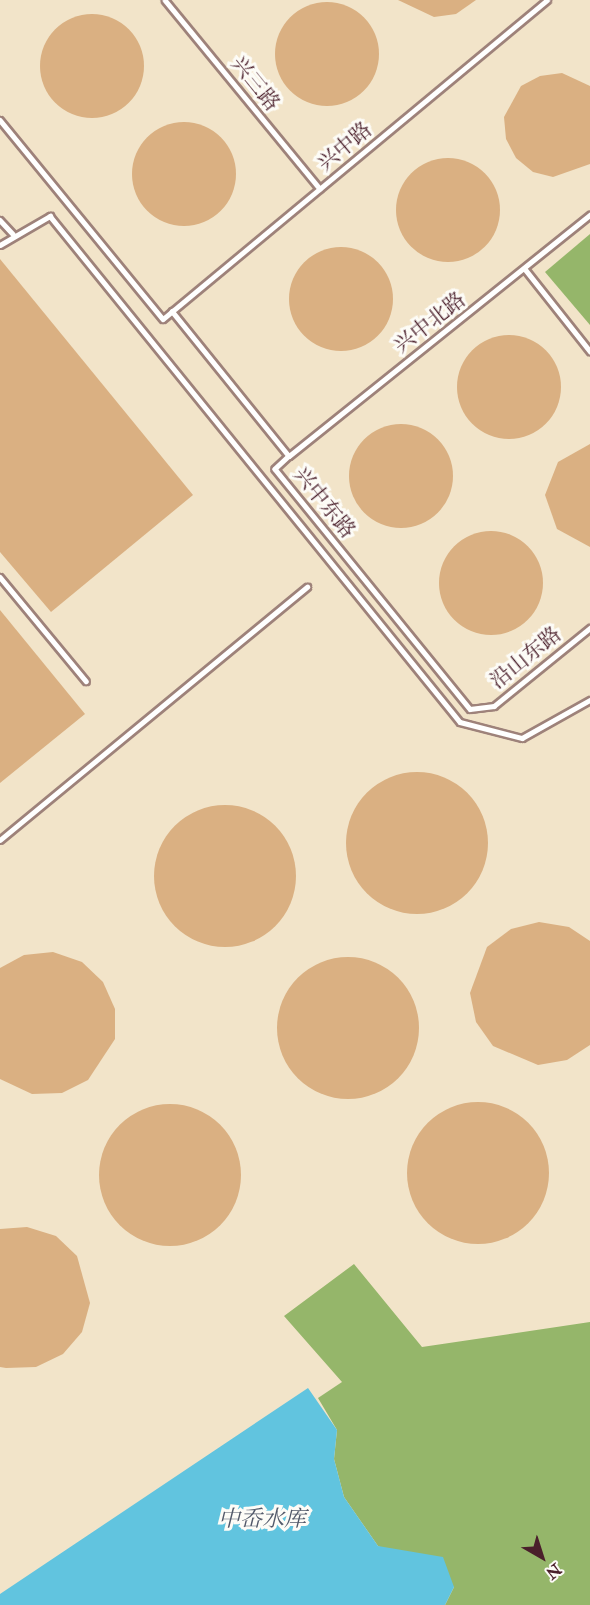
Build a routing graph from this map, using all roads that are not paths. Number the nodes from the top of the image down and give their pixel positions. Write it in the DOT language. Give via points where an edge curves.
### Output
graph roads {
  1 [pos="165,0"];
  2 [pos="547,0"];
  3 [pos="0,120"];
  4 [pos="320,189"];
  5 [pos="590,215"];
  6 [pos="0,220"];
  7 [pos="13,234"];
  8 [pos="0,245"];
  9 [pos="525,269"];
  10 [pos="172,311"];
  11 [pos="590,351"];
  12 [pos="289,456"];
  13 [pos="0,577"];
  14 [pos="307,587"];
  15 [pos="590,628"];
  16 [pos="86,681"];
  17 [pos="590,700"];
  18 [pos="481,711"];
  19 [pos="0,840"];
  1 -- 4 [label="lane, 兴三路"];
  2 -- 4 [label="lane, 兴中路"];
  3 -- 10 [label="lane, 兴中路" via="163,319"];
  4 -- 10 [label="lane, 兴中路"];
  5 -- 9 [label="lane, 兴中北路"];
  6 -- 7 [label="lane"];
  7 -- 8 [label="lane"];
  7 -- 17 [label="lane" via="50,216 460,722 522,738"];
  9 -- 11 [label="lane"];
  9 -- 12 [label="lane, 兴中北路"];
  10 -- 12 [label="lane, 兴中东路"];
  12 -- 18 [label="lane, 兴中东路" via="275,469 470,709"];
  13 -- 16 [label="lane"];
  14 -- 19 [label="lane"];
  15 -- 18 [label="lane, 沿山东路"];
}
